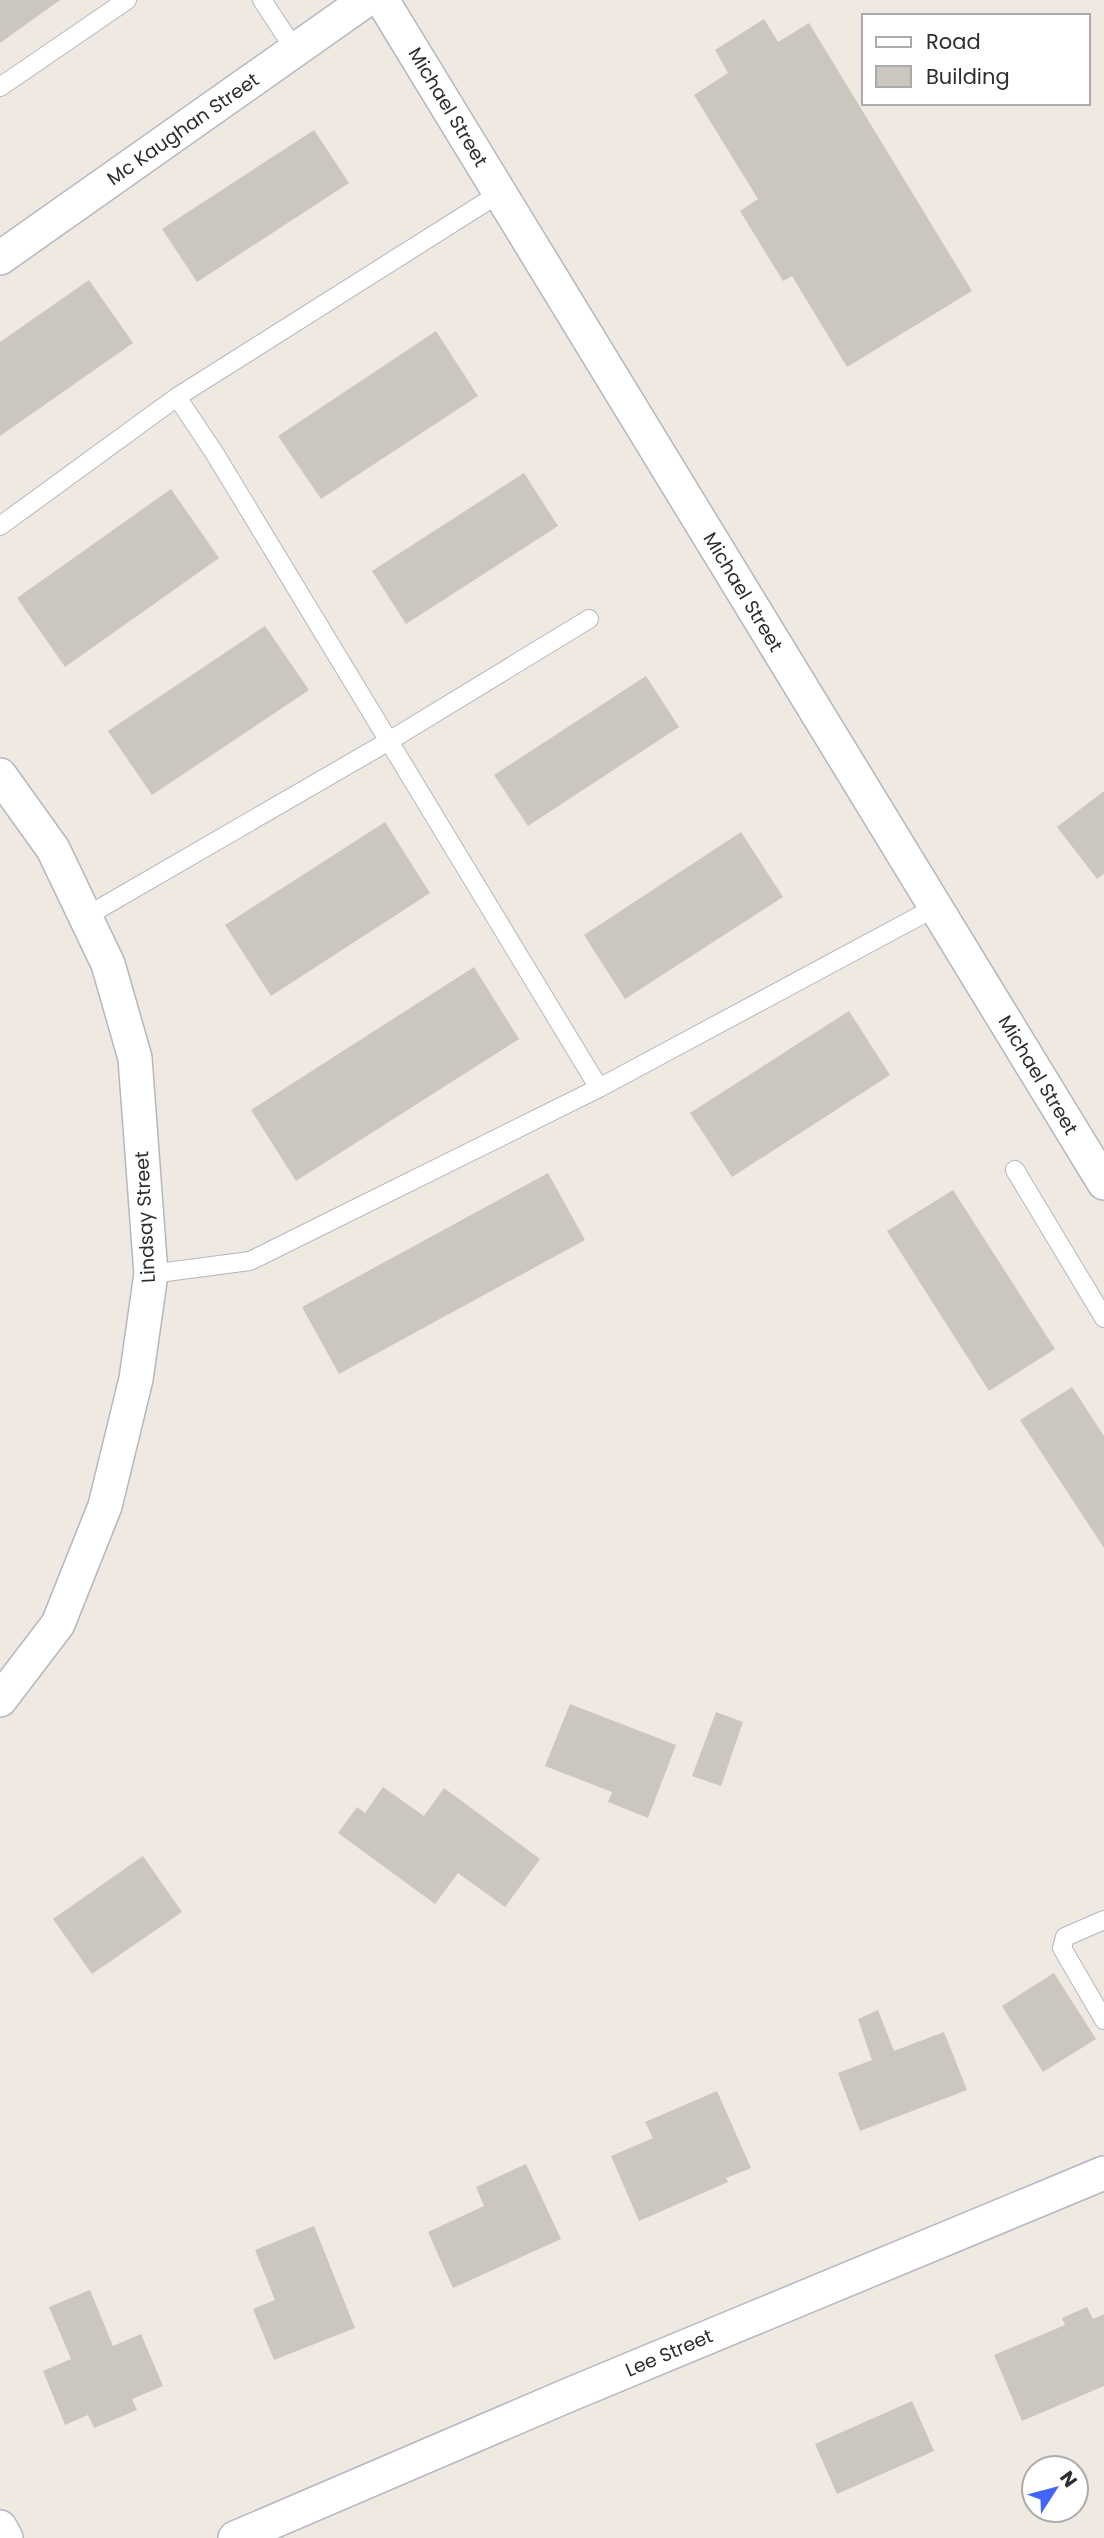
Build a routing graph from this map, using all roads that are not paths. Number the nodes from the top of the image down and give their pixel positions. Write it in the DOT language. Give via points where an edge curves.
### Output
graph roads {
  1 [pos="127,0"];
  2 [pos="262,0"];
  3 [pos="366,0"];
  4 [pos="382,0"];
  5 [pos="295,50"];
  6 [pos="0,87"];
  7 [pos="500,192"];
  8 [pos="0,258"];
  9 [pos="177,397"];
  10 [pos="0,526"];
  11 [pos="589,619"];
  12 [pos="389,741"];
  13 [pos="0,775"];
  14 [pos="936,908"];
  15 [pos="85,917"];
  16 [pos="599,1088"];
  17 [pos="1015,1170"];
  18 [pos="1104,1183"];
  19 [pos="151,1275"];
  20 [pos="1104,1318"];
  21 [pos="0,1700"];
  22 [pos="1104,1920"];
  23 [pos="1104,2020"];
  24 [pos="1104,2173"];
  25 [pos="0,2527"];
  26 [pos="6,2538"];
  27 [pos="235,2538"];
  1 -- 6 [label="lane"];
  2 -- 5 [label="lane"];
  3 -- 5 [label="street, Mc Kaughan Street"];
  4 -- 7 [label="street, Michael Street"];
  5 -- 8 [label="street, Mc Kaughan Street"];
  7 -- 9 [label="lane"];
  7 -- 14 [label="street, Michael Street"];
  9 -- 10 [label="lane"];
  9 -- 12 [label="lane"];
  11 -- 12 [label="lane"];
  12 -- 15 [label="lane"];
  12 -- 16 [label="lane"];
  13 -- 15 [label="street, Lindsay Street" via="53,849"];
  14 -- 16 [label="lane"];
  14 -- 18 [label="street, Michael Street"];
  15 -- 19 [label="street, Lindsay Street" via="107,964 135,1058"];
  16 -- 19 [label="lane" via="250,1261"];
  17 -- 20 [label="lane"];
  19 -- 21 [label="street, Lindsay Street" via="136,1379 105,1506 58,1624"];
  22 -- 23 [label="lane" via="1065,1937 1062,1948"];
  24 -- 27 [label="street, Lee Street"];
  25 -- 26 [label="street"];
}
